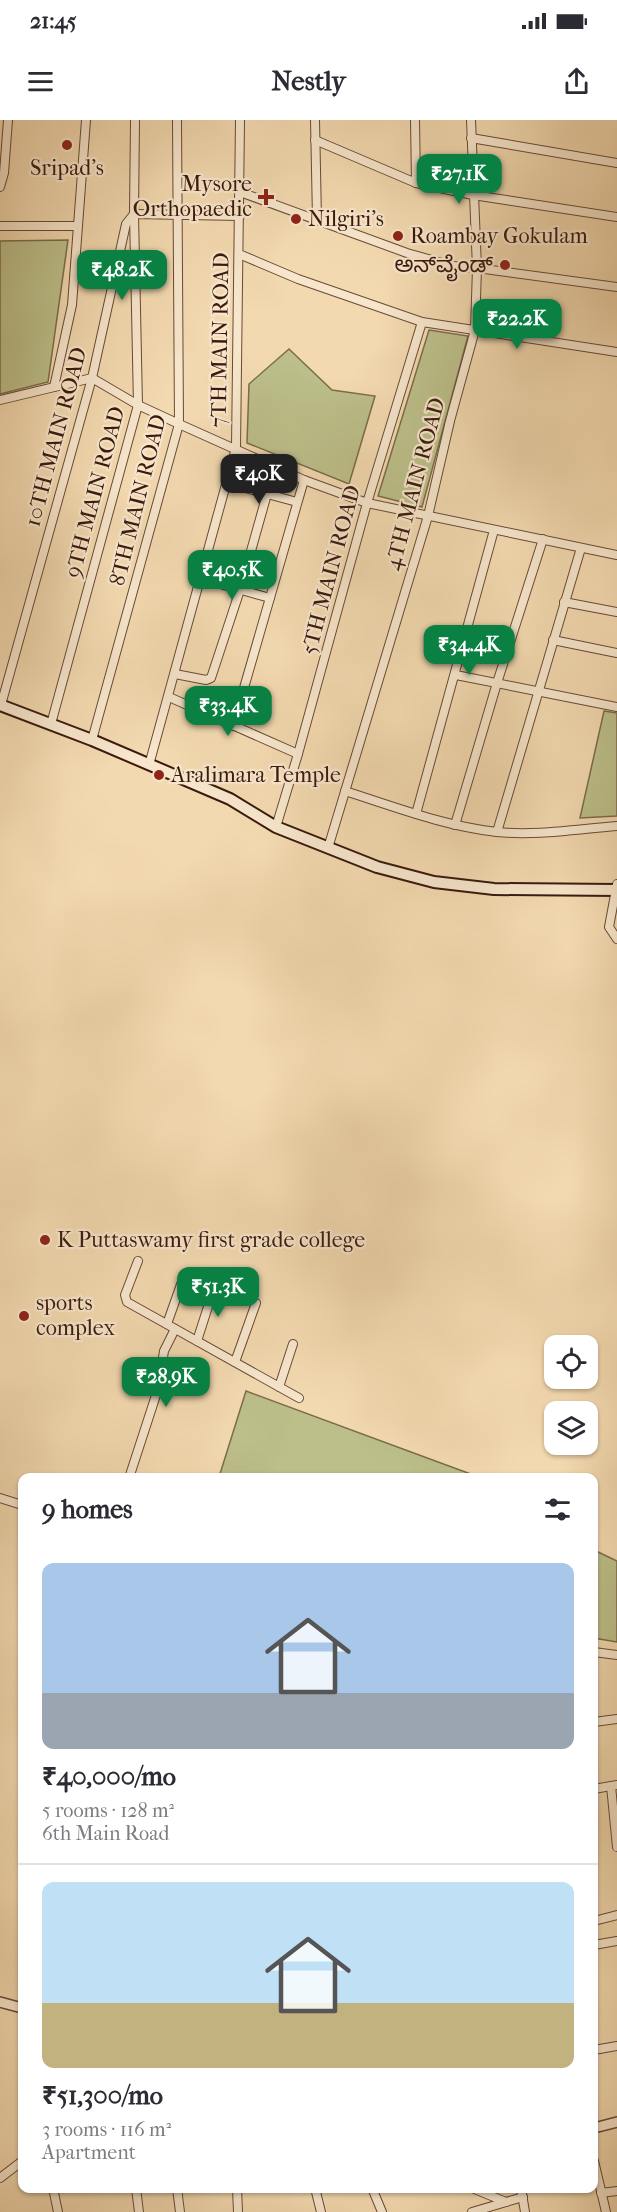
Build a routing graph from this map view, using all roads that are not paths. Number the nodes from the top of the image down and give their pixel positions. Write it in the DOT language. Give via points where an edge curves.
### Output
graph roads {
  1 [pos="8,120"];
  2 [pos="86,120"];
  3 [pos="135,120"];
  4 [pos="177,120"];
  5 [pos="240,120"];
  6 [pos="315,120"];
  7 [pos="415,120"];
  8 [pos="471,120"];
  9 [pos="471,138"];
  10 [pos="315,140"];
  11 [pos="617,163"];
  12 [pos="416,183"];
  13 [pos="0,187"];
  14 [pos="240,192"];
  15 [pos="473,195"];
  16 [pos="134,214"];
  17 [pos="178,215"];
  18 [pos="240,216"];
  19 [pos="617,217"];
  20 [pos="317,219"];
  21 [pos="0,226"];
  22 [pos="77,226"];
  23 [pos="239,254"];
  24 [pos="477,268"];
  25 [pos="617,287"];
  26 [pos="422,322"];
  27 [pos="475,330"];
  28 [pos="617,352"];
  29 [pos="92,378"];
  30 [pos="54,387"];
  31 [pos="0,400"];
  32 [pos="138,405"];
  33 [pos="179,424"];
  34 [pos="236,448"];
  35 [pos="304,480"];
  36 [pos="227,483"];
  37 [pos="267,494"];
  38 [pos="297,502"];
  39 [pos="367,503"];
  40 [pos="428,516"];
  41 [pos="494,530"];
  42 [pos="543,539"];
  43 [pos="581,548"];
  44 [pos="617,555"];
  45 [pos="202,579"];
  46 [pos="240,590"];
  47 [pos="270,598"];
  48 [pos="564,602"];
  49 [pos="617,612"];
  50 [pos="553,640"];
  51 [pos="617,653"];
  52 [pos="175,674"];
  53 [pos="456,675"];
  54 [pos="497,683"];
  55 [pos="539,691"];
  56 [pos="169,697"];
  57 [pos="0,705"];
  58 [pos="617,707"];
  59 [pos="51,724"];
  60 [pos="233,726"];
  61 [pos="92,740"];
  62 [pos="298,754"];
  63 [pos="149,765"];
  64 [pos="345,791"];
  65 [pos="416,814"];
  66 [pos="454,825"];
  67 [pos="617,826"];
  68 [pos="276,827"];
  69 [pos="497,832"];
  70 [pos="328,848"];
  71 [pos="616,888"];
  72 [pos="617,939"];
  73 [pos="138,1261"];
  74 [pos="184,1276"];
  75 [pos="214,1288"];
  76 [pos="256,1303"];
  77 [pos="167,1324"];
  78 [pos="175,1329"];
  79 [pos="197,1341"];
  80 [pos="293,1344"];
  81 [pos="235,1362"];
  82 [pos="279,1387"];
  83 [pos="299,1398"];
  84 [pos="131,1473"];
  85 [pos="0,1498"];
  86 [pos="18,1504"];
  87 [pos="598,1653"];
  88 [pos="617,1655"];
  89 [pos="617,1719"];
  90 [pos="598,1721"];
  91 [pos="614,1786"];
  92 [pos="598,1788"];
  93 [pos="617,1846"];
  94 [pos="617,1915"];
  95 [pos="598,1919"];
  96 [pos="617,1941"];
  97 [pos="598,1944"];
  98 [pos="0,2002"];
  99 [pos="18,2007"];
  100 [pos="617,2046"];
  101 [pos="598,2049"];
  102 [pos="617,2122"];
  103 [pos="598,2127"];
  104 [pos="18,2164"];
  105 [pos="0,2178"];
  106 [pos="598,2179"];
  107 [pos="617,2190"];
  108 [pos="54,2193"];
  109 [pos="137,2193"];
  110 [pos="178,2193"];
  111 [pos="237,2193"];
  112 [pos="316,2193"];
  113 [pos="374,2193"];
  114 [pos="484,2193"];
  115 [pos="522,2193"];
  116 [pos="601,2193"];
  117 [pos="506,2202"];
  118 [pos="58,2212"];
  119 [pos="139,2212"];
  120 [pos="180,2212"];
  121 [pos="238,2212"];
  122 [pos="321,2212"];
  123 [pos="382,2212"];
  124 [pos="472,2212"];
  125 [pos="525,2212"];
  126 [pos="606,2212"];
  1 -- 13 [label="street"];
  2 -- 22 [label="street"];
  3 -- 16 [label="street, 9TH MAIN ROAD"];
  4 -- 17 [label="street, 8TH MAIN ROAD"];
  5 -- 14 [label="street, 7TH MAIN ROAD"];
  6 -- 10 [label="street"];
  7 -- 12 [label="street"];
  8 -- 9 [label="street, 4TH MAIN ROAD"];
  9 -- 11 [label="street"];
  9 -- 15 [label="street, 4TH MAIN ROAD"];
  10 -- 12 [label="street"];
  10 -- 20 [label="street"];
  12 -- 15 [label="street"];
  14 -- 18 [label="street, 7TH MAIN ROAD"];
  14 -- 20 [label="street"];
  15 -- 19 [label="street"];
  15 -- 24 [label="street, 4TH MAIN ROAD"];
  16 -- 17 [label="street"];
  16 -- 29 [label="street, 10TH MAIN ROAD" via="126,224"];
  16 -- 32 [label="street, 9TH MAIN ROAD"];
  17 -- 18 [label="street"];
  17 -- 33 [label="street, 8TH MAIN ROAD"];
  18 -- 23 [label="street, 7TH MAIN ROAD"];
  20 -- 24 [label="street" via="407,253 453,266"];
  21 -- 22 [label="street"];
  22 -- 30 [label="street" via="72,305"];
  23 -- 26 [label="street"];
  23 -- 34 [label="street, 7TH MAIN ROAD"];
  24 -- 25 [label="street"];
  24 -- 27 [label="street, 4TH MAIN ROAD"];
  26 -- 27 [label="street"];
  26 -- 39 [label="street, 5TH MAIN ROAD"];
  27 -- 28 [label="street"];
  27 -- 40 [label="street, 4TH MAIN ROAD"];
  29 -- 30 [label="street"];
  29 -- 32 [label="street"];
  29 -- 57 [label="street, 10TH MAIN ROAD"];
  30 -- 31 [label="street"];
  32 -- 33 [label="street"];
  32 -- 59 [label="street, 9TH MAIN ROAD"];
  33 -- 34 [label="street"];
  33 -- 61 [label="street, 8TH MAIN ROAD"];
  34 -- 35 [label="street"];
  34 -- 36 [label="street, 7TH MAIN ROAD"];
  35 -- 38 [label="street"];
  35 -- 39 [label="street"];
  36 -- 37 [label="street"];
  36 -- 45 [label="street, 7TH MAIN ROAD"];
  37 -- 38 [label="street"];
  37 -- 46 [label="street"];
  38 -- 47 [label="street"];
  39 -- 40 [label="street"];
  39 -- 62 [label="street, 5TH MAIN ROAD"];
  40 -- 41 [label="street"];
  40 -- 64 [label="street, 4TH MAIN ROAD"];
  41 -- 42 [label="street"];
  41 -- 53 [label="street"];
  42 -- 43 [label="street"];
  42 -- 54 [label="street"];
  43 -- 44 [label="street"];
  43 -- 48 [label="street"];
  45 -- 46 [label="street"];
  45 -- 52 [label="street, 7TH MAIN ROAD"];
  46 -- 47 [label="street"];
  46 -- 52 [label="street" via="210,680"];
  47 -- 60 [label="street"];
  48 -- 49 [label="street"];
  48 -- 50 [label="street"];
  50 -- 51 [label="street"];
  50 -- 55 [label="street"];
  52 -- 56 [label="street, 7TH MAIN ROAD"];
  53 -- 54 [label="street"];
  53 -- 65 [label="street"];
  54 -- 55 [label="street"];
  54 -- 66 [label="street"];
  55 -- 58 [label="street"];
  55 -- 69 [label="street"];
  56 -- 60 [label="street"];
  56 -- 63 [label="street, 7TH MAIN ROAD"];
  57 -- 59 [label="main road"];
  59 -- 61 [label="main road"];
  60 -- 62 [label="street"];
  61 -- 63 [label="main road"];
  62 -- 68 [label="street, 5TH MAIN ROAD"];
  63 -- 68 [label="main road" via="230,799"];
  64 -- 65 [label="street"];
  64 -- 70 [label="street, 4TH MAIN ROAD"];
  65 -- 66 [label="street"];
  66 -- 69 [label="street"];
  67 -- 69 [label="street"];
  68 -- 70 [label="main road"];
  70 -- 71 [label="main road" via="377,867 434,882 494,889"];
  71 -- 72 [label="street" via="609,927"];
  73 -- 77 [label="street" via="125,1298"];
  74 -- 77 [label="street"];
  75 -- 79 [label="street"];
  76 -- 81 [label="street"];
  77 -- 78 [label="street"];
  78 -- 79 [label="street"];
  78 -- 84 [label="street" via="164,1351 158,1389"];
  79 -- 81 [label="street"];
  80 -- 82 [label="street"];
  81 -- 82 [label="street"];
  82 -- 83 [label="street"];
  85 -- 86 [label="street"];
  87 -- 88 [label="street"];
  89 -- 90 [label="street"];
  91 -- 92 [label="street"];
  91 -- 93 [label="street"];
  94 -- 95 [label="street"];
  96 -- 97 [label="street"];
  98 -- 99 [label="street"];
  100 -- 101 [label="street"];
  102 -- 103 [label="street"];
  104 -- 105 [label="street"];
  106 -- 116 [label="street"];
  107 -- 116 [label="street"];
  108 -- 118 [label="street"];
  109 -- 119 [label="street"];
  110 -- 120 [label="street"];
  111 -- 121 [label="street"];
  112 -- 122 [label="street"];
  113 -- 123 [label="street"];
  114 -- 117 [label="street"];
  115 -- 117 [label="street"];
  115 -- 125 [label="street"];
  116 -- 126 [label="street"];
  117 -- 124 [label="street"];
}
